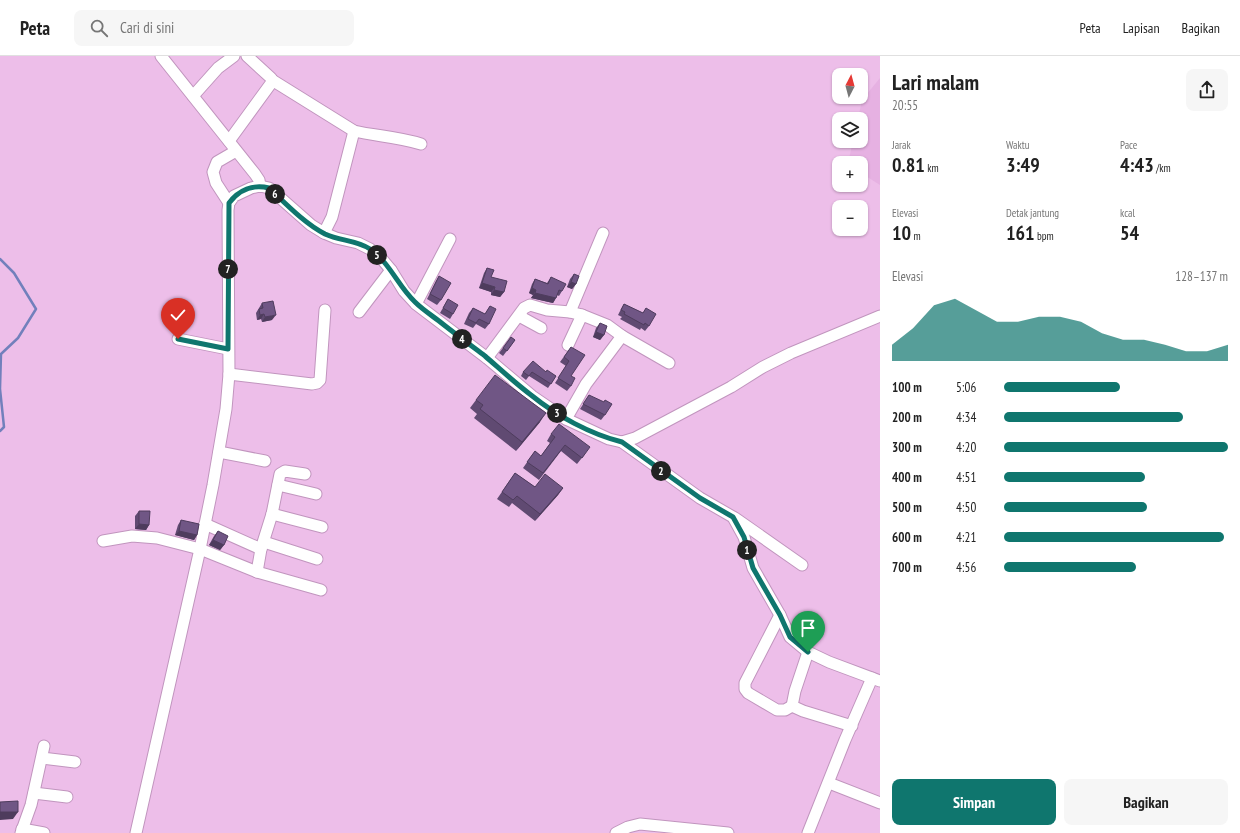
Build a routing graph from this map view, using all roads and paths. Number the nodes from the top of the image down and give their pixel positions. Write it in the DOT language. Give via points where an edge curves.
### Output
graph roads {
  1 [pos="234,56"];
  2 [pos="247,56"];
  3 [pos="164,57"];
  4 [pos="272,80"];
  5 [pos="193,96"];
  6 [pos="354,131"];
  7 [pos="229,140"];
  8 [pos="421,144"];
  9 [pos="236,151"];
  10 [pos="260,186"];
  11 [pos="229,203"];
  12 [pos="324,233"];
  13 [pos="603,233"];
  14 [pos="450,239"];
  15 [pos="391,270"];
  16 [pos="416,304"];
  17 [pos="325,310"];
  18 [pos="359,312"];
  19 [pos="570,312"];
  20 [pos="582,315"];
  21 [pos="519,316"];
  22 [pos="880,316"];
  23 [pos="541,328"];
  24 [pos="622,336"];
  25 [pos="178,339"];
  26 [pos="568,345"];
  27 [pos="228,349"];
  28 [pos="487,358"];
  29 [pos="669,363"];
  30 [pos="229,374"];
  31 [pos="566,419"];
  32 [pos="622,442"];
  33 [pos="219,452"];
  34 [pos="265,461"];
  35 [pos="305,474"];
  36 [pos="278,485"];
  37 [pos="316,494"];
  38 [pos="272,514"];
  39 [pos="733,517"];
  40 [pos="205,524"];
  41 [pos="322,528"];
  42 [pos="103,541"];
  43 [pos="263,546"];
  44 [pos="200,549"];
  45 [pos="317,559"];
  46 [pos="802,565"];
  47 [pos="257,572"];
  48 [pos="321,590"];
  49 [pos="780,615"];
  50 [pos="808,652"];
  51 [pos="876,679"];
  52 [pos="792,706"];
  53 [pos="852,726"];
  54 [pos="44,746"];
  55 [pos="42,758"];
  56 [pos="75,762"];
  57 [pos="829,783"];
  58 [pos="34,792"];
  59 [pos="67,797"];
  60 [pos="880,803"];
  61 [pos="650,829"];
  62 [pos="22,831"];
  63 [pos="44,833"];
  64 [pos="136,833"];
  65 [pos="616,833"];
  66 [pos="728,833"];
  67 [pos="808,833"];
  1 -- 5 [label="street" via="218,68"];
  2 -- 4 [label="street"];
  3 -- 5 [label="street"];
  4 -- 6 [label="street"];
  4 -- 7 [label="street"];
  5 -- 7 [label="street"];
  6 -- 8 [label="street"];
  6 -- 12 [label="street" via="332,217"];
  7 -- 9 [label="street"];
  9 -- 10 [label="street" via="259,180"];
  9 -- 11 [label="street" via="218,162 213,172 216,183"];
  10 -- 11 [label="street" via="234,196"];
  10 -- 12 [label="street" via="269,188 311,225"];
  11 -- 27 [label="street"];
  12 -- 15 [label="street" via="370,249"];
  13 -- 19 [label="street"];
  14 -- 16 [label="street"];
  15 -- 16 [label="street"];
  15 -- 18 [label="street"];
  16 -- 28 [label="street"];
  17 -- 30 [label="street" via="320,380 317,383"];
  19 -- 20 [label="street"];
  19 -- 21 [label="street" via="530,305 526,306"];
  20 -- 24 [label="street" via="607,325"];
  20 -- 26 [label="street"];
  21 -- 23 [label="street"];
  21 -- 28 [label="street"];
  22 -- 32 [label="street" via="791,353 763,367 731,388 635,438"];
  24 -- 29 [label="street"];
  24 -- 31 [label="street" via="586,384"];
  25 -- 27 [label="street"];
  27 -- 30 [label="street"];
  28 -- 31 [label="street" via="532,396"];
  30 -- 33 [label="street"];
  31 -- 32 [label="street" via="609,439"];
  32 -- 39 [label="street" via="700,498"];
  33 -- 34 [label="street"];
  33 -- 40 [label="street"];
  35 -- 36 [label="street" via="282,472"];
  36 -- 37 [label="street"];
  36 -- 38 [label="street"];
  38 -- 41 [label="street"];
  38 -- 43 [label="street"];
  39 -- 46 [label="street"];
  39 -- 49 [label="street" via="744,537 753,568"];
  40 -- 43 [label="street"];
  40 -- 44 [label="street"];
  42 -- 44 [label="street" via="144,536"];
  43 -- 45 [label="street"];
  43 -- 47 [label="street"];
  44 -- 47 [label="street"];
  44 -- 64 [label="street"];
  47 -- 48 [label="street"];
  49 -- 50 [label="street" via="790,637"];
  49 -- 52 [label="street" via="744,689 777,710 785,710"];
  50 -- 51 [label="street"];
  50 -- 52 [label="street"];
  51 -- 53 [label="street"];
  52 -- 53 [label="street"];
  53 -- 57 [label="street"];
  54 -- 55 [label="street"];
  55 -- 56 [label="street"];
  55 -- 58 [label="street"];
  57 -- 60 [label="street"];
  57 -- 67 [label="street"];
  58 -- 59 [label="street"];
  58 -- 62 [label="street"];
  61 -- 65 [label="street" via="640,824"];
  61 -- 66 [label="street"];
  62 -- 63 [label="street"];
}
